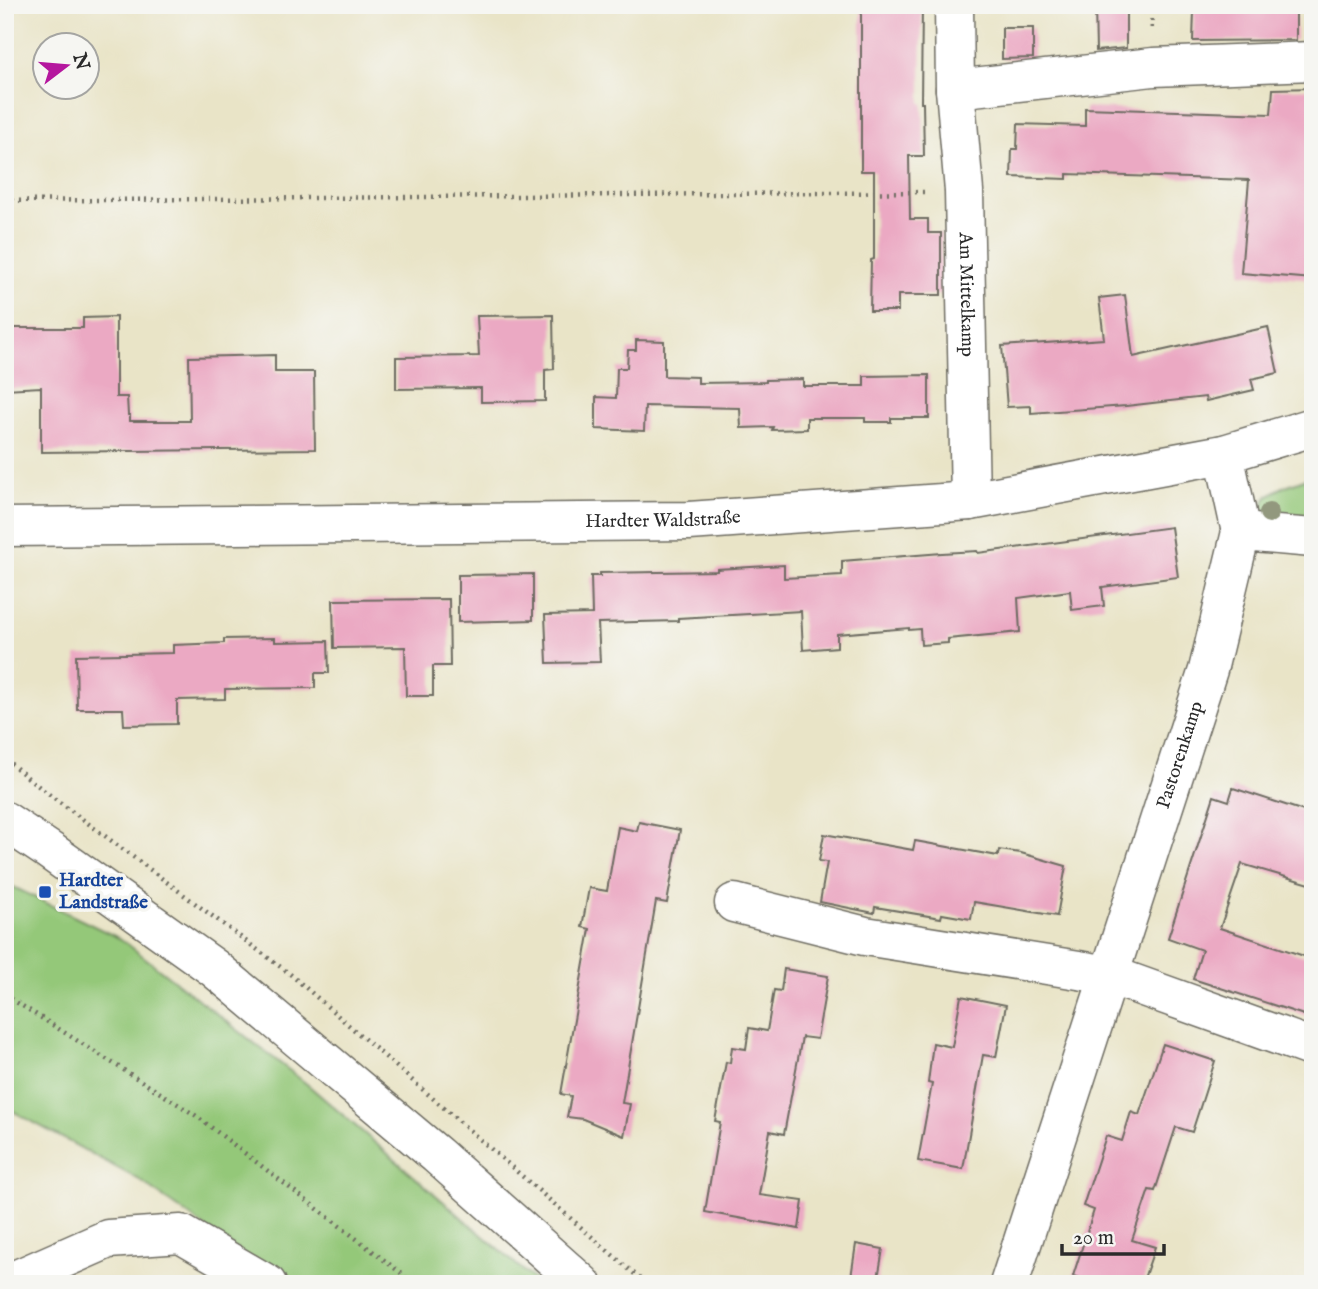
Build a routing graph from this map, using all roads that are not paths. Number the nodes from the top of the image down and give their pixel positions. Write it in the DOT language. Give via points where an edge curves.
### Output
graph roads {
  1 [pos="954,5"];
  2 [pos="1313,61"];
  3 [pos="956,89"];
  4 [pos="1313,427"];
  5 [pos="1224,454"];
  6 [pos="970,502"];
  7 [pos="5,527"];
  8 [pos="1241,532"];
  9 [pos="1313,538"];
  10 [pos="5,821"];
  11 [pos="734,903"];
  12 [pos="1110,975"];
  13 [pos="1313,1048"];
  14 [pos="6,1284"];
  15 [pos="267,1284"];
  16 [pos="582,1284"];
  17 [pos="1009,1284"];
  1 -- 3 [label="street, Am Mittelkamp"];
  2 -- 3 [label="street" via="1153,66"];
  3 -- 6 [label="street, Am Mittelkamp" via="964,191"];
  4 -- 5 [label="street, Hardter Waldstraße"];
  5 -- 6 [label="street, Hardter Waldstraße"];
  5 -- 8 [label="street, Pastorenkamp"];
  6 -- 7 [label="street, Hardter Waldstraße" via="689,521"];
  8 -- 9 [label="street"];
  8 -- 12 [label="street, Pastorenkamp" via="1208,670"];
  10 -- 16 [label="street" via="214,968"];
  11 -- 12 [label="street" via="865,936"];
  12 -- 13 [label="street"];
  12 -- 17 [label="street, Pastorenkamp"];
  14 -- 15 [label="street" via="108,1239 181,1234"];
}
